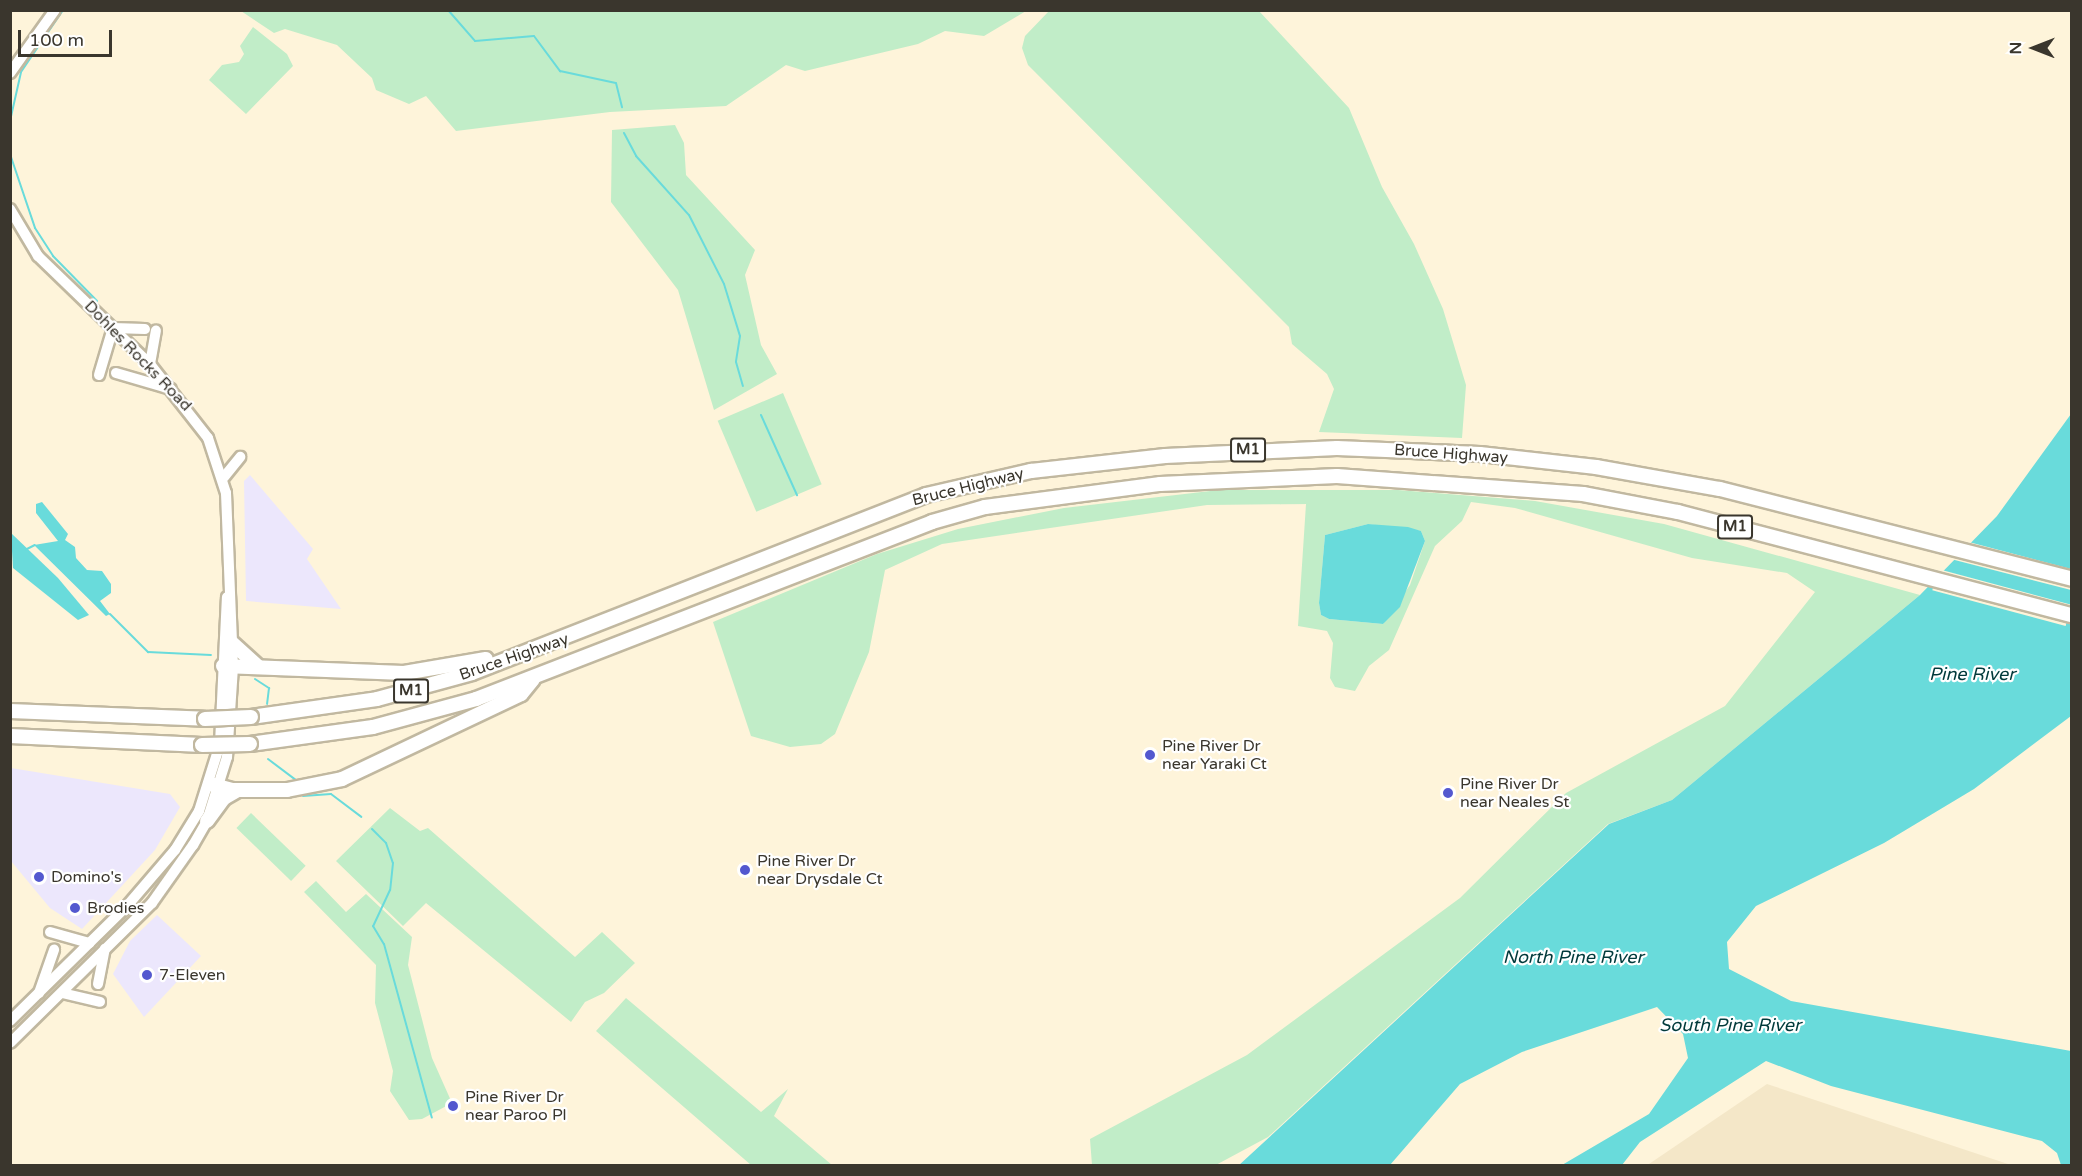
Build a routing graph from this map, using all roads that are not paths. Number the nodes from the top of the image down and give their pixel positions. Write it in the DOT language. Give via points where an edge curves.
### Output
graph roads {
  1 [pos="56,10"];
  2 [pos="10,73"];
  3 [pos="10,209"];
  4 [pos="112,328"];
  5 [pos="150,364"];
  6 [pos="116,373"];
  7 [pos="99,375"];
  8 [pos="171,389"];
  9 [pos="240,457"];
  10 [pos="224,477"];
  11 [pos="2072,579"];
  12 [pos="228,594"];
  13 [pos="2072,615"];
  14 [pos="566,639"];
  15 [pos="232,643"];
  16 [pos="228,666"];
  17 [pos="260,667"];
  18 [pos="534,678"];
  19 [pos="10,711"];
  20 [pos="10,736"];
  21 [pos="214,785"];
  22 [pos="238,790"];
  23 [pos="207,821"];
  24 [pos="50,932"];
  25 [pos="89,943"];
  26 [pos="105,949"];
  27 [pos="54,950"];
  28 [pos="98,984"];
  29 [pos="39,993"];
  30 [pos="62,993"];
  31 [pos="100,1002"];
  32 [pos="10,1022"];
  33 [pos="10,1043"];
  1 -- 2 [label="main road"];
  3 -- 4 [label="main road, Dohles Rocks Road" via="38,256"];
  4 -- 5 [label="main road, Dohles Rocks Road"];
  4 -- 5 [label="main road" via="151,330"];
  4 -- 7 [label="main road"];
  5 -- 8 [label="main road, Dohles Rocks Road"];
  6 -- 8 [label="main road"];
  8 -- 10 [label="main road, Dohles Rocks Road" via="204,429"];
  9 -- 10 [label="main road"];
  10 -- 12 [label="main road, Dohles Rocks Road"];
  11 -- 14 [label="highway, Bruce Highway / M1" via="1719,489 1596,467 1434,451 1243,450 1084,463 947,489 870,514"];
  12 -- 15 [label="main road, Dohles Rocks Road"];
  12 -- 16 [label="main road, Dohles Rocks Road"];
  13 -- 18 [label="highway, Bruce Highway / M1" via="1667,510 1536,487 1337,476 1160,484 997,506 932,522"];
  14 -- 17 [label="highway" via="429,671 326,673"];
  14 -- 19 [label="highway, Bruce Highway / M1, bridge" via="418,689 322,710 206,719"];
  15 -- 16 [label="main road, Dohles Rocks Road"];
  15 -- 17 [label="highway"];
  16 -- 17 [label="highway"];
  16 -- 21 [label="main road, Dohles Rocks Road" via="231,732"];
  18 -- 20 [label="highway, Bruce Highway / M1, bridge" via="393,722 250,744"];
  18 -- 22 [label="highway" via="521,694 352,775 296,789"];
  21 -- 22 [label="highway"];
  21 -- 23 [label="main road, Dohles Rocks Road"];
  21 -- 25 [label="main road, Dohles Rocks Road" via="175,850"];
  22 -- 23 [label="highway" via="224,798"];
  23 -- 26 [label="main road, Dohles Rocks Road" via="156,898"];
  24 -- 25 [label="main road"];
  25 -- 29 [label="main road, Dohles Rocks Road"];
  26 -- 28 [label="main road"];
  26 -- 30 [label="main road, Dohles Rocks Road"];
  27 -- 29 [label="main road"];
  29 -- 32 [label="main road, Dohles Rocks Road"];
  30 -- 31 [label="main road"];
  30 -- 33 [label="main road, Dohles Rocks Road"];
}
